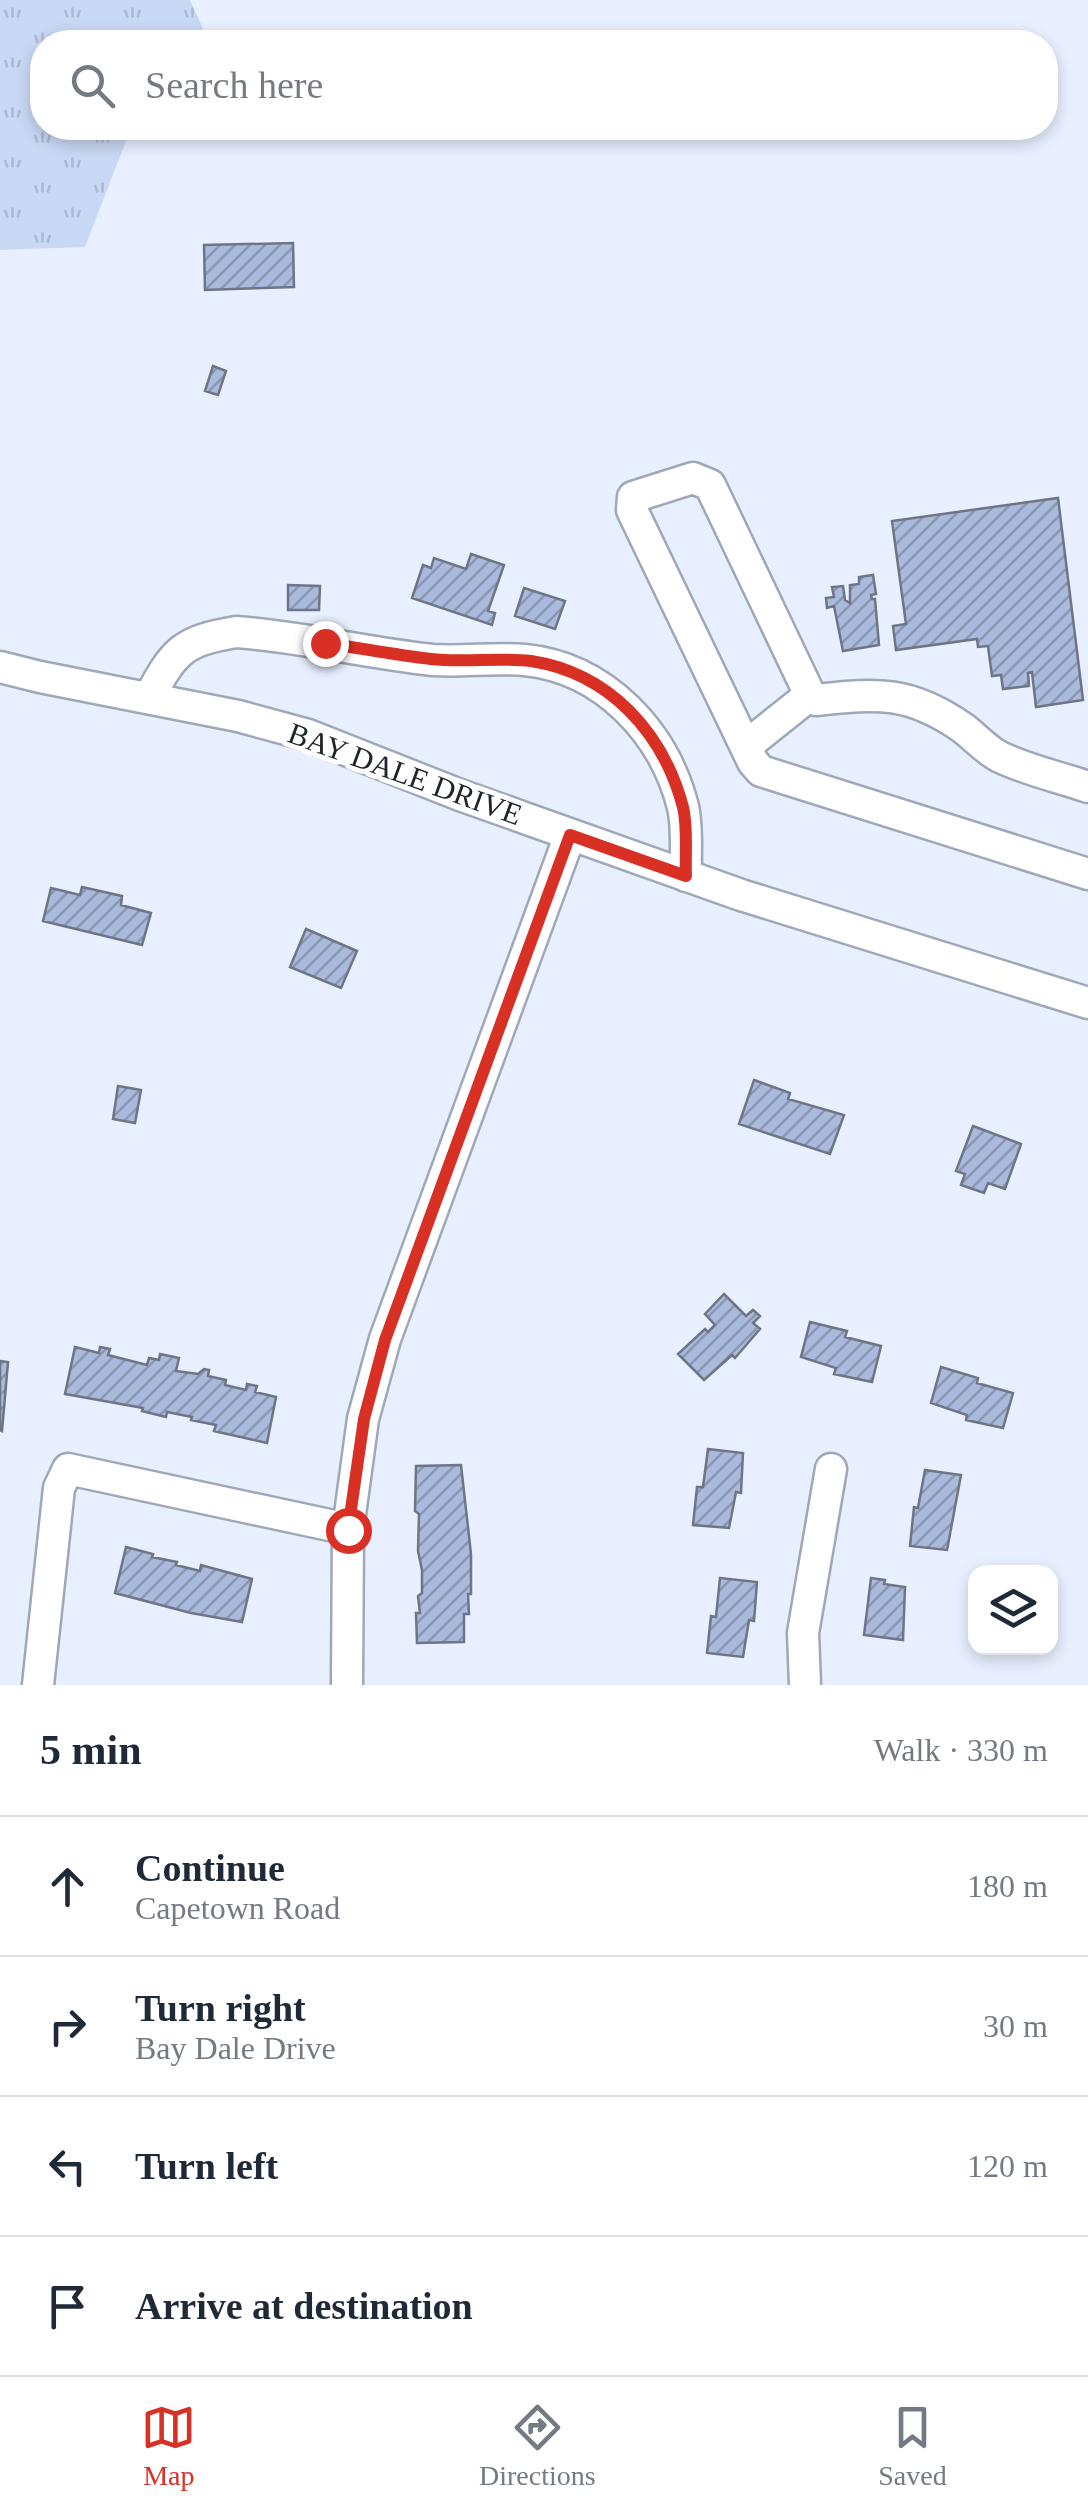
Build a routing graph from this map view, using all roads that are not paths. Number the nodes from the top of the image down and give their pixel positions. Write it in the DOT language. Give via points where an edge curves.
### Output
graph roads {
  1 [pos="0,666"];
  2 [pos="810,695"];
  3 [pos="148,698"];
  4 [pos="746,746"];
  5 [pos="1088,787"];
  6 [pos="570,835"];
  7 [pos="1088,874"];
  8 [pos="686,876"];
  9 [pos="1088,1003"];
  10 [pos="831,1469"];
  11 [pos="348,1530"];
  12 [pos="38,1685"];
  13 [pos="347,1685"];
  14 [pos="805,1685"];
  1 -- 3 [label="street, BAY DALE DRIVE"];
  2 -- 4 [label="street"];
  2 -- 4 [label="street" via="710,485 693,478 633,497 632,510"];
  2 -- 5 [label="street" via="897,695 919,702 998,756"];
  3 -- 6 [label="street, BAY DALE DRIVE" via="308,735"];
  3 -- 8 [label="street" via="170,659 208,636 236,632 434,660 526,660 576,672 604,687 648,734 684,809"];
  4 -- 7 [label="street" via="762,772"];
  6 -- 8 [label="street, BAY DALE DRIVE"];
  6 -- 11 [label="street" via="385,1340 364,1419"];
  8 -- 9 [label="street, BAY DALE DRIVE"];
  10 -- 14 [label="street" via="803,1633"];
  11 -- 12 [label="street" via="68,1469 59,1488"];
  11 -- 13 [label="street"];
}
